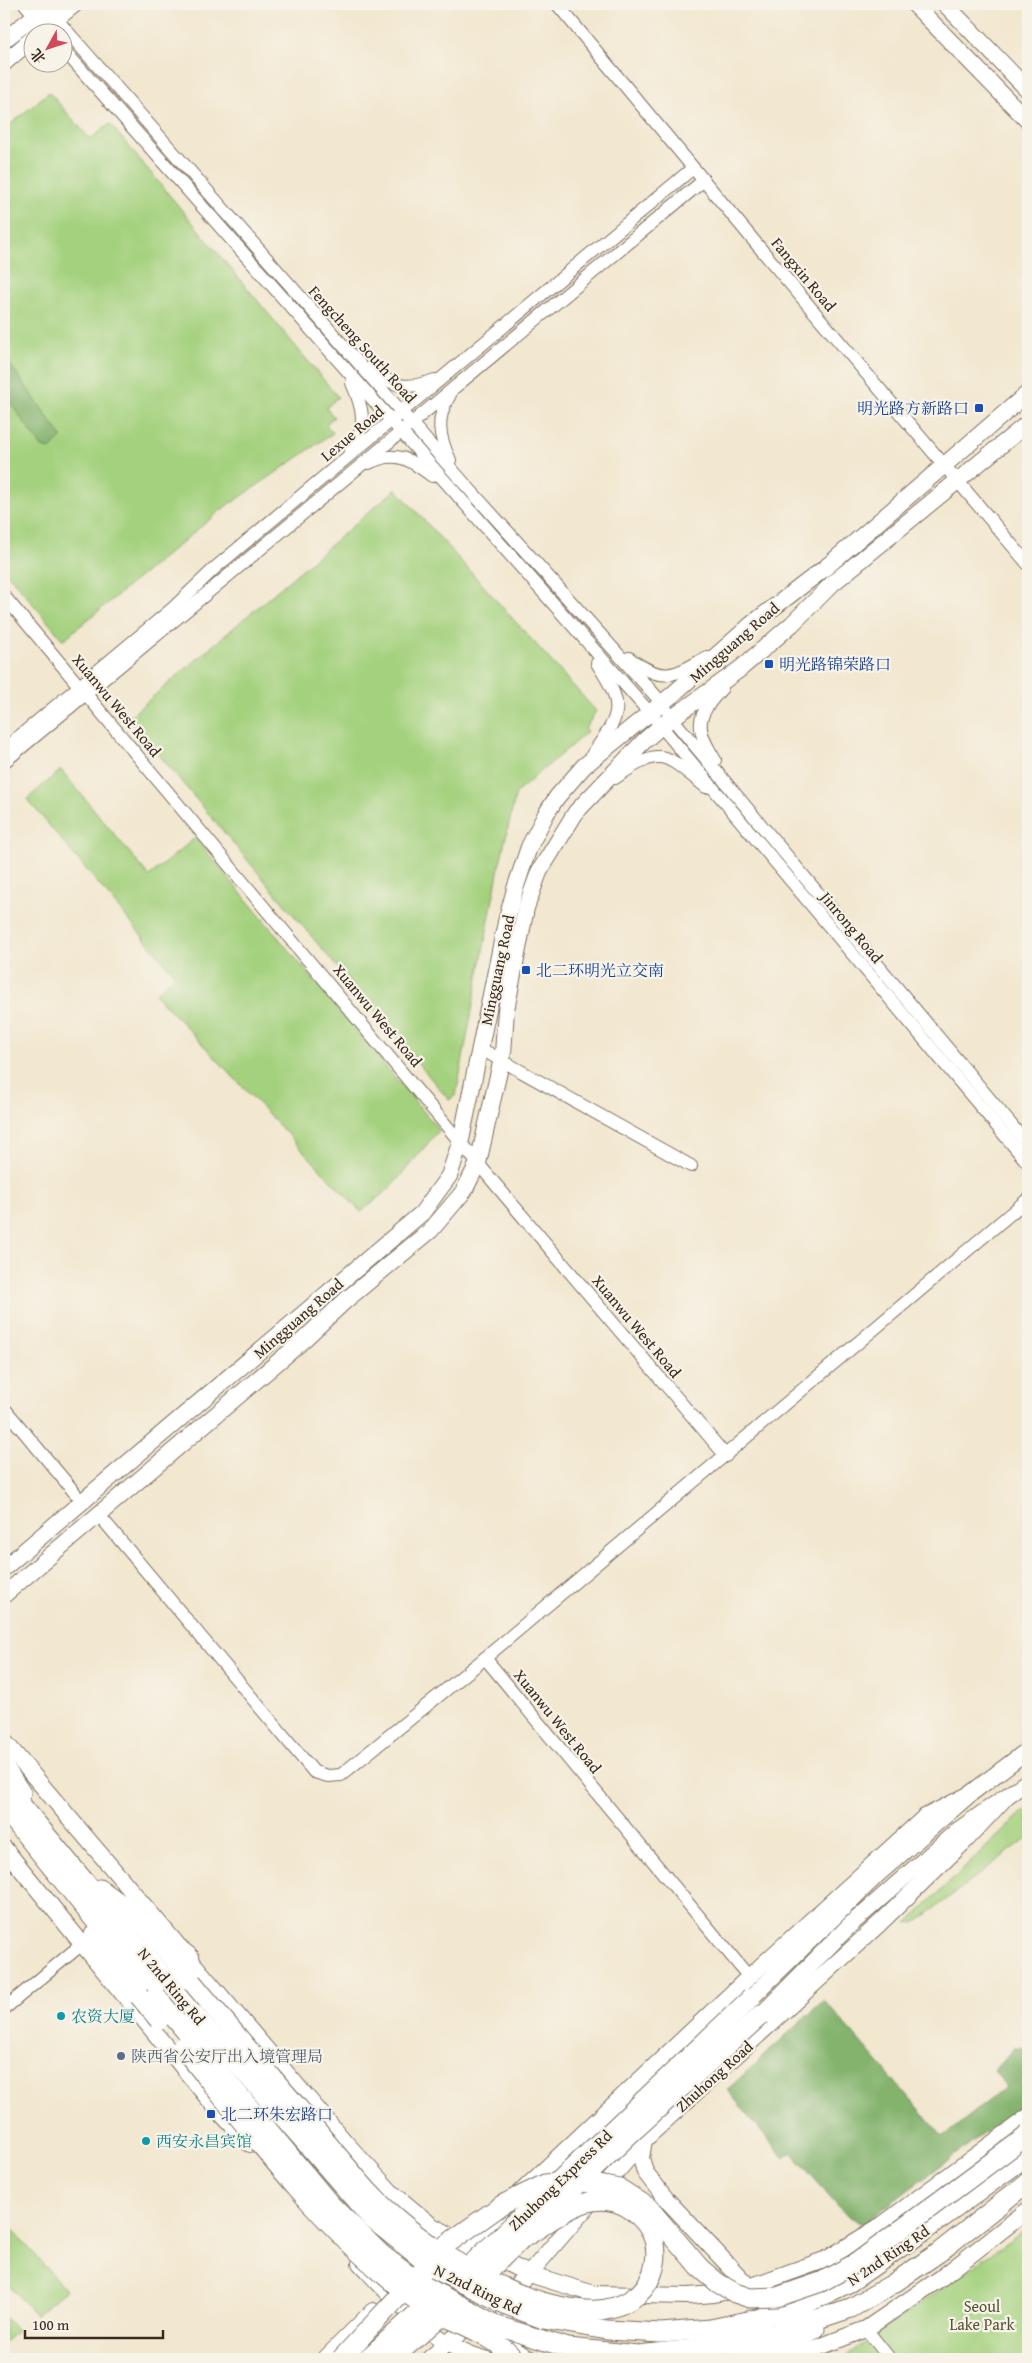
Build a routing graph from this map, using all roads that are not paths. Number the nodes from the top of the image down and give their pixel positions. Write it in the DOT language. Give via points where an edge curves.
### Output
graph roads {
  1 [pos="75,4"];
  2 [pos="557,4"];
  3 [pos="914,4"];
  4 [pos="945,4"];
  5 [pos="43,16"];
  6 [pos="4,40"];
  7 [pos="22,48"];
  8 [pos="72,59"];
  9 [pos="4,63"];
  10 [pos="1028,90"];
  11 [pos="1028,121"];
  12 [pos="694,168"];
  13 [pos="704,180"];
  14 [pos="356,360"];
  15 [pos="346,369"];
  16 [pos="447,374"];
  17 [pos="456,387"];
  18 [pos="1028,393"];
  19 [pos="402,412"];
  20 [pos="391,421"];
  21 [pos="1028,423"];
  22 [pos="412,424"];
  23 [pos="402,432"];
  24 [pos="345,460"];
  25 [pos="944,465"];
  26 [pos="354,472"];
  27 [pos="958,480"];
  28 [pos="463,482"];
  29 [pos="453,490"];
  30 [pos="1028,564"];
  31 [pos="4,596"];
  32 [pos="572,625"];
  33 [pos="606,641"];
  34 [pos="727,646"];
  35 [pos="740,669"];
  36 [pos="83,690"];
  37 [pos="656,708"];
  38 [pos="666,722"];
  39 [pos="4,749"];
  40 [pos="4,762"];
  41 [pos="584,766"];
  42 [pos="592,794"];
  43 [pos="742,802"];
  44 [pos="729,806"];
  45 [pos="481,1049"];
  46 [pos="502,1060"];
  47 [pos="461,1140"];
  48 [pos="1028,1145"];
  49 [pos="478,1163"];
  50 [pos="1028,1163"];
  51 [pos="691,1166"];
  52 [pos="1028,1200"];
  53 [pos="342,1279"];
  54 [pos="346,1300"];
  55 [pos="278,1344"];
  56 [pos="4,1408"];
  57 [pos="726,1456"];
  58 [pos="76,1493"];
  59 [pos="99,1515"];
  60 [pos="4,1553"];
  61 [pos="4,1568"];
  62 [pos="4,1583"];
  63 [pos="4,1596"];
  64 [pos="485,1658"];
  65 [pos="4,1741"];
  66 [pos="1028,1750"];
  67 [pos="6,1774"];
  68 [pos="1028,1781"];
  69 [pos="970,1794"];
  70 [pos="1005,1798"];
  71 [pos="4,1808"];
  72 [pos="4,1820"];
  73 [pos="4,1848"];
  74 [pos="67,1872"];
  75 [pos="74,1893"];
  76 [pos="137,1916"];
  77 [pos="86,1937"];
  78 [pos="190,1958"];
  79 [pos="749,1977"];
  80 [pos="140,1997"];
  81 [pos="751,1998"];
  82 [pos="4,2009"];
  83 [pos="760,2015"];
  84 [pos="1028,2117"];
  85 [pos="1028,2135"];
  86 [pos="645,2139"];
  87 [pos="1028,2155"];
  88 [pos="1028,2182"];
  89 [pos="1028,2210"];
  90 [pos="525,2237"];
  91 [pos="468,2245"];
  92 [pos="530,2274"];
  93 [pos="749,2287"];
  94 [pos="594,2294"];
  95 [pos="390,2295"];
  96 [pos="851,2308"];
  97 [pos="425,2330"];
  98 [pos="866,2330"];
  99 [pos="446,2344"];
  100 [pos="325,2359"];
  101 [pos="341,2359"];
  102 [pos="367,2359"];
  103 [pos="392,2359"];
  104 [pos="402,2359"];
  105 [pos="429,2359"];
  106 [pos="485,2359"];
  107 [pos="514,2359"];
  108 [pos="530,2359"];
  109 [pos="737,2359"];
  110 [pos="788,2359"];
  111 [pos="890,2359"];
  1 -- 5 [label="main road"];
  2 -- 12 [label="street, Fangxin Road"];
  3 -- 11 [label="main road"];
  4 -- 10 [label="main road"];
  5 -- 6 [label="main road"];
  5 -- 14 [label="street, Fengcheng South Road"];
  7 -- 9 [label="main road"];
  8 -- 15 [label="street, Fengcheng South Road"];
  12 -- 13 [label="street, Fangxin Road"];
  12 -- 16 [label="street, Lexue Road"];
  13 -- 17 [label="street, Lexue Road"];
  13 -- 25 [label="street, Fangxin Road"];
  14 -- 16 [label="street" via="397,386 414,386"];
  14 -- 19 [label="street, Fengcheng South Road"];
  15 -- 20 [label="street, Fengcheng South Road"];
  15 -- 24 [label="street" via="363,412 361,432"];
  16 -- 19 [label="street, Lexue Road"];
  17 -- 22 [label="street, Lexue Road"];
  17 -- 28 [label="street" via="443,405 439,426 442,444"];
  18 -- 25 [label="main road, Mingguang Road"];
  19 -- 20 [label="street, Lexue Road"];
  19 -- 22 [label="street, Fengcheng South Road"];
  20 -- 23 [label="street, Fengcheng South Road"];
  20 -- 24 [label="street, Lexue Road"];
  21 -- 27 [label="main road, Mingguang Road"];
  22 -- 23 [label="street, Lexue Road"];
  22 -- 28 [label="street, Fengcheng South Road"];
  23 -- 26 [label="street, Lexue Road"];
  23 -- 29 [label="street, Fengcheng South Road"];
  24 -- 36 [label="street, Lexue Road" via="216,567"];
  25 -- 27 [label="street, Fangxin Road"];
  25 -- 34 [label="main road, Mingguang Road" via="825,568"];
  26 -- 29 [label="street" via="374,460 402,457 410,459"];
  26 -- 36 [label="street, Lexue Road"];
  27 -- 30 [label="street, Fangxin Road"];
  27 -- 35 [label="main road, Mingguang Road" via="833,583"];
  28 -- 33 [label="street, Fengcheng South Road"];
  29 -- 32 [label="street, Fengcheng South Road"];
  31 -- 36 [label="street, Xuanwu West Road"];
  32 -- 37 [label="street, Fengcheng South Road"];
  32 -- 41 [label="street" via="609,682 618,707 613,725"];
  33 -- 34 [label="street" via="644,669 664,676 678,674"];
  33 -- 37 [label="street, Fengcheng South Road"];
  34 -- 37 [label="main road, Mingguang Road"];
  35 -- 38 [label="main road, Mingguang Road"];
  35 -- 43 [label="street" via="706,706 701,726 707,747"];
  36 -- 39 [label="street"];
  36 -- 40 [label="street"];
  36 -- 47 [label="street, Xuanwu West Road"];
  37 -- 38 [label="street, Jinrong Road"];
  37 -- 41 [label="main road, Mingguang Road"];
  38 -- 42 [label="main road, Mingguang Road"];
  38 -- 43 [label="street, Jinrong Road"];
  38 -- 44 [label="street, Jinrong Road"];
  41 -- 45 [label="main road, Mingguang Road" via="546,814 524,861 506,922"];
  42 -- 44 [label="street" via="644,759 662,757 674,762"];
  42 -- 46 [label="main road, Mingguang Road" via="576,812 531,890 506,1010"];
  43 -- 48 [label="street, Jinrong Road"];
  44 -- 50 [label="street, Jinrong Road"];
  45 -- 46 [label="street"];
  45 -- 47 [label="main road, Mingguang Road"];
  46 -- 49 [label="main road, Mingguang Road"];
  46 -- 51 [label="street"];
  47 -- 49 [label="street, Xuanwu West Road"];
  47 -- 53 [label="main road, Mingguang Road" via="449,1176 422,1213"];
  49 -- 54 [label="main road, Mingguang Road" via="464,1190 431,1230"];
  49 -- 57 [label="street, Xuanwu West Road"];
  52 -- 57 [label="street"];
  53 -- 55 [label="main road, Mingguang Road"];
  53 -- 58 [label="main road" via="288,1314"];
  54 -- 55 [label="main road, Mingguang Road"];
  54 -- 59 [label="main road, Mingguang Road" via="300,1344"];
  55 -- 61 [label="main road, Mingguang Road"];
  55 -- 62 [label="main road, Mingguang Road"];
  56 -- 58 [label="street"];
  57 -- 64 [label="street"];
  58 -- 60 [label="main road"];
  59 -- 63 [label="main road, Mingguang Road"];
  59 -- 64 [label="street" via="314,1772 342,1775"];
  64 -- 79 [label="street, Xuanwu West Road"];
  65 -- 78 [label="main road"];
  66 -- 69 [label="main road"];
  67 -- 74 [label="highway, N 2nd Ring Rd" via="46,1833"];
  68 -- 70 [label="main road, Zhuhong Road"];
  69 -- 79 [label="main road" via="925,1816"];
  69 -- 81 [label="main road" via="877,1876"];
  70 -- 83 [label="main road, Zhuhong Road" via="957,1831 850,1925"];
  70 -- 86 [label="main road, Zhuhong Road" via="880,1923"];
  71 -- 74 [label="highway, N 2nd Ring Rd"];
  72 -- 74 [label="highway" via="24,1844"];
  73 -- 77 [label="main road"];
  74 -- 75 [label="highway, N 2nd Ring Rd"];
  74 -- 76 [label="highway"];
  74 -- 87 [label="highway, N 2nd Ring Rd, bridge" via="372,2218 433,2268 509,2306 543,2319 607,2330 661,2333 711,2329 801,2306 850,2282"];
  75 -- 77 [label="highway"];
  75 -- 80 [label="highway, N 2nd Ring Rd"];
  76 -- 78 [label="highway"];
  76 -- 90 [label="highway, bridge" via="370,2192 423,2240 491,2282 534,2300 577,2310 620,2306 633,2299 644,2290 655,2267 656,2249 652,2234 634,2212 613,2202 587,2201"];
  77 -- 80 [label="highway"];
  77 -- 82 [label="street"];
  78 -- 91 [label="main road" via="367,2168 432,2226"];
  79 -- 91 [label="main road"];
  80 -- 95 [label="main road" via="216,2108"];
  80 -- 96 [label="highway, N 2nd Ring Rd, bridge" via="331,2205 381,2254 419,2283 498,2326 568,2348 638,2355 715,2347 772,2334"];
  80 -- 107 [label="highway, bridge" via="349,2244 410,2297 484,2335"];
  81 -- 102 [label="highway, Zhuhong Express Rd, bridge" via="493,2244"];
  83 -- 90 [label="highway, Zhuhong Express Rd, bridge" via="629,2135"];
  84 -- 93 [label="main road" via="882,2225 835,2254"];
  85 -- 101 [label="highway, bridge" via="856,2263 821,2282 778,2297 750,2298 718,2283 700,2268 648,2207 620,2190 578,2180 545,2184 502,2205 447,2244"];
  86 -- 92 [label="main road, Zhuhong Road"];
  86 -- 93 [label="main road" via="641,2158 645,2172 666,2199"];
  88 -- 96 [label="highway, N 2nd Ring Rd" via="938,2253"];
  89 -- 98 [label="main road" via="941,2278"];
  90 -- 97 [label="highway, Zhuhong Express Rd, bridge"];
  91 -- 92 [label="main road"];
  91 -- 95 [label="main road"];
  92 -- 94 [label="main road"];
  92 -- 99 [label="main road, Zhuhong Road"];
  93 -- 94 [label="main road" via="688,2296"];
  94 -- 108 [label="main road" via="524,2299 509,2310 503,2322 505,2340 516,2352"];
  95 -- 99 [label="main road"];
  95 -- 100 [label="main road"];
  96 -- 109 [label="highway" via="786,2344"];
  97 -- 103 [label="highway, Zhuhong Express Rd, bridge"];
  97 -- 104 [label="highway, bridge"];
  98 -- 110 [label="main road"];
  98 -- 111 [label="street"];
  99 -- 105 [label="main road, Zhuhong Road"];
  99 -- 106 [label="main road"];
}
